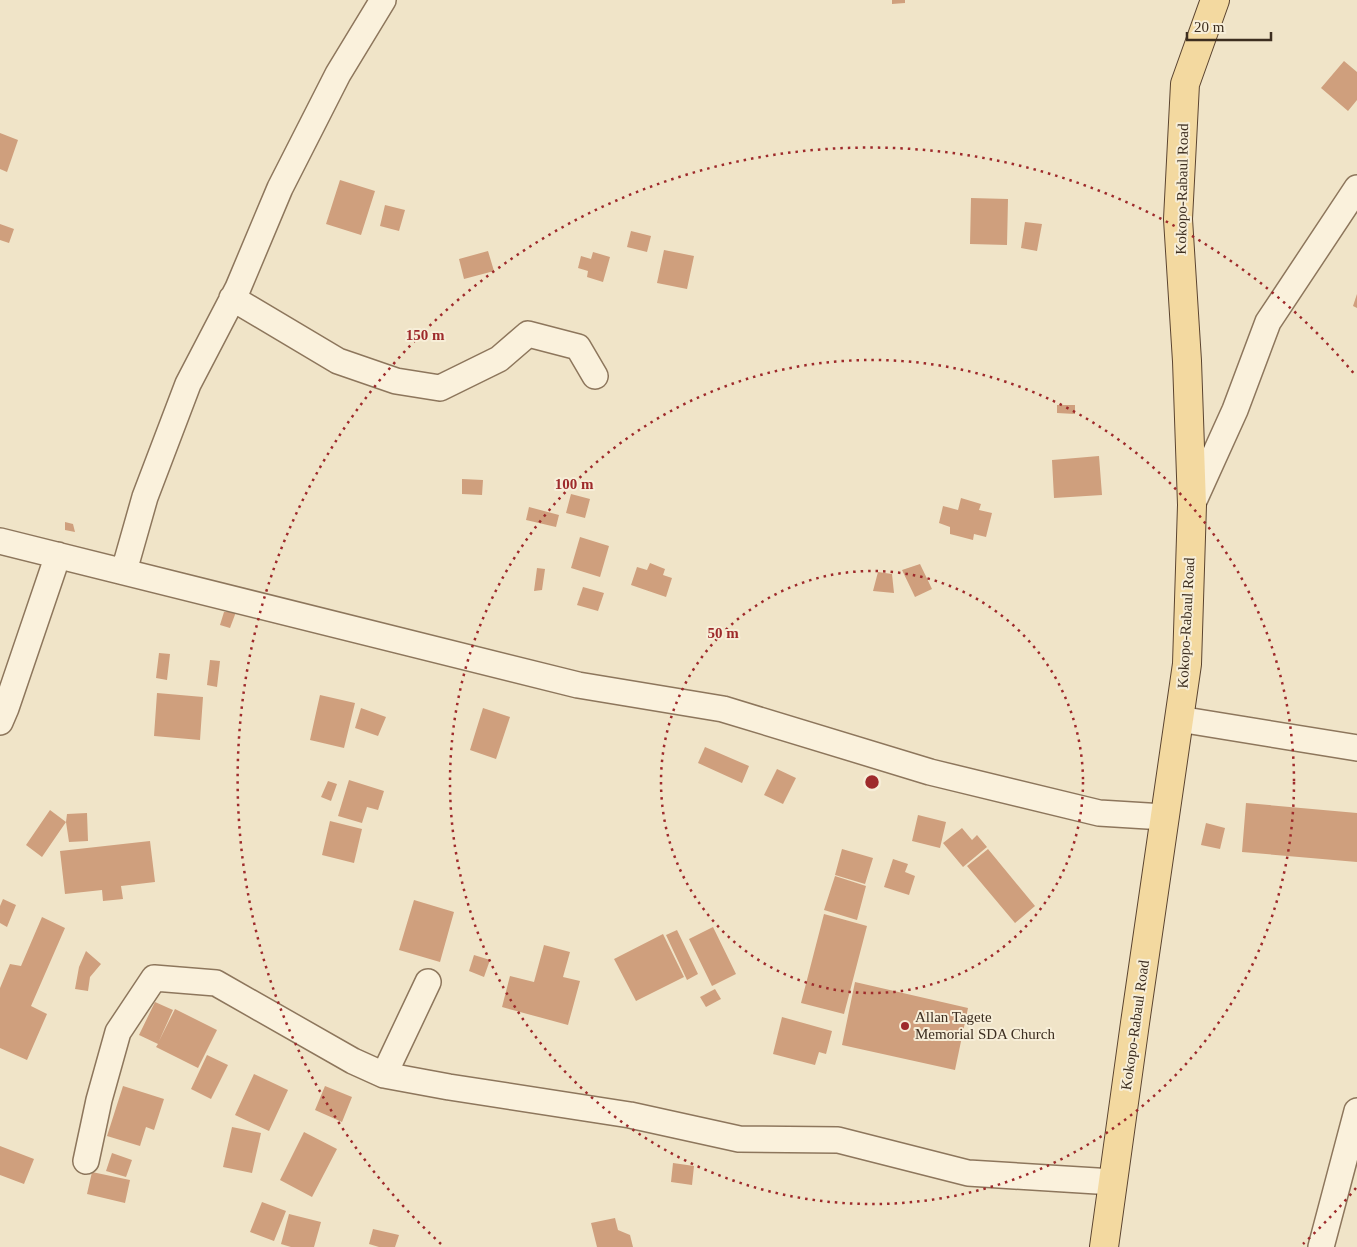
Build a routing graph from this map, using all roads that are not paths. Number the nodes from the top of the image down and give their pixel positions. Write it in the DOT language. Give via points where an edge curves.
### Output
graph roads {
  1 [pos="383,0"];
  2 [pos="1215,0"];
  3 [pos="1357,188"];
  4 [pos="232,298"];
  5 [pos="595,376"];
  6 [pos="1192,505"];
  7 [pos="0,541"];
  8 [pos="58,555"];
  9 [pos="124,571"];
  10 [pos="1179,719"];
  11 [pos="0,722"];
  12 [pos="1357,748"];
  13 [pos="1164,817"];
  14 [pos="428,982"];
  15 [pos="384,1075"];
  16 [pos="1357,1111"];
  17 [pos="86,1161"];
  18 [pos="1113,1182"];
  19 [pos="1104,1247"];
  20 [pos="1321,1247"];
  1 -- 4 [label="street" via="338,74 280,188"];
  2 -- 6 [label="main road, Kokopo-Rabaul Road" via="1184,84 1178,219"];
  3 -- 6 [label="street" via="1268,322 1235,410"];
  4 -- 5 [label="street" via="338,361 396,381 440,388 499,359 528,334 578,348"];
  4 -- 9 [label="street" via="188,384 145,497"];
  6 -- 10 [label="main road, Kokopo-Rabaul Road" via="1187,664"];
  7 -- 8 [label="street"];
  8 -- 9 [label="street"];
  8 -- 11 [label="street"];
  9 -- 13 [label="street" via="578,685 722,709 930,772 1099,813"];
  10 -- 12 [label="street"];
  10 -- 13 [label="main road, Kokopo-Rabaul Road"];
  13 -- 18 [label="main road, Kokopo-Rabaul Road"];
  14 -- 15 [label="street"];
  15 -- 17 [label="street" via="353,1061 216,983 154,978 118,1032"];
  15 -- 18 [label="street" via="630,1115 739,1139 838,1140 968,1173"];
  16 -- 20 [label="street"];
  18 -- 19 [label="main road, Kokopo-Rabaul Road"];
}
